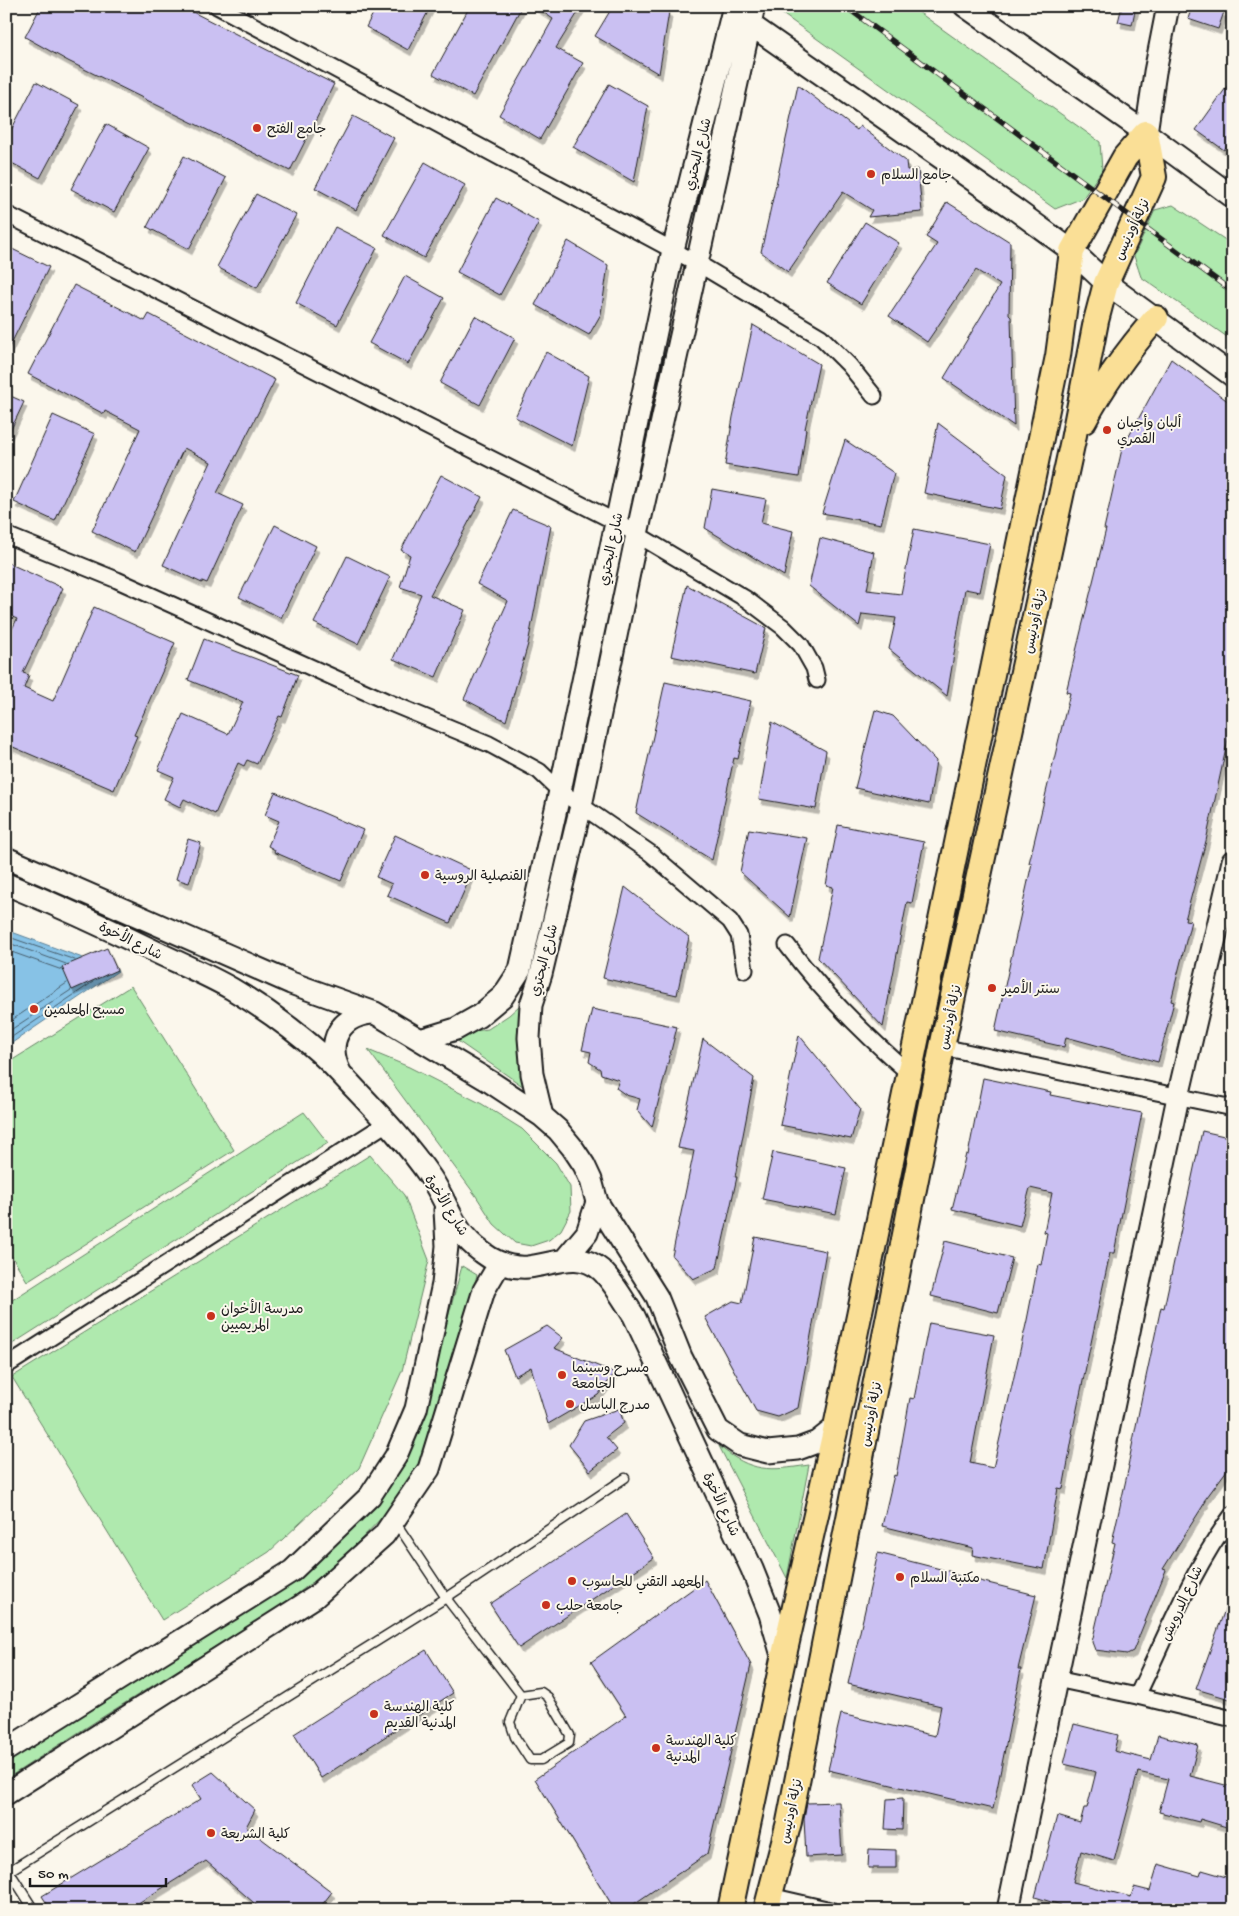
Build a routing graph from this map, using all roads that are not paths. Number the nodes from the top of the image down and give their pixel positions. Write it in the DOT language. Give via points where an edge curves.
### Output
graph roads {
  1 [pos="217,6"];
  2 [pos="965,6"];
  3 [pos="1168,6"];
  4 [pos="730,8"];
  5 [pos="752,16"];
  6 [pos="1146,133"];
  7 [pos="1233,197"];
  8 [pos="6,214"];
  9 [pos="673,250"];
  10 [pos="1072,251"];
  11 [pos="697,263"];
  12 [pos="1106,283"];
  13 [pos="1156,318"];
  14 [pos="1233,376"];
  15 [pos="874,396"];
  16 [pos="1074,440"];
  17 [pos="616,522"];
  18 [pos="637,534"];
  19 [pos="6,535"];
  20 [pos="818,680"];
  21 [pos="560,791"];
  22 [pos="581,806"];
  23 [pos="6,858"];
  24 [pos="1233,861"];
  25 [pos="36,871"];
  26 [pos="10,890"];
  27 [pos="787,945"];
  28 [pos="745,970"];
  29 [pos="375,1013"];
  30 [pos="420,1040"];
  31 [pos="942,1047"];
  32 [pos="340,1072"];
  33 [pos="909,1073"];
  34 [pos="1178,1096"];
  35 [pos="1233,1108"];
  36 [pos="542,1116"];
  37 [pos="386,1123"];
  38 [pos="597,1202"];
  39 [pos="445,1204"];
  40 [pos="566,1258"];
  41 [pos="500,1263"];
  42 [pos="6,1366"];
  43 [pos="836,1426"];
  44 [pos="625,1478"];
  45 [pos="1233,1514"];
  46 [pos="394,1520"];
  47 [pos="446,1598"];
  48 [pos="783,1659"];
  49 [pos="1056,1680"];
  50 [pos="521,1696"];
  51 [pos="1137,1696"];
  52 [pos="1233,1719"];
  53 [pos="6,1750"];
  54 [pos="6,1794"];
  55 [pos="7,1870"];
  56 [pos="768,1903"];
  57 [pos="34,1910"];
  58 [pos="730,1910"];
  59 [pos="831,1910"];
  60 [pos="1008,1910"];
  1 -- 9 [label="street"];
  2 -- 6 [label="main road"];
  3 -- 6 [label="main road"];
  4 -- 5 [label="main road"];
  4 -- 9 [label="main road, شارع البحتري"];
  5 -- 10 [label="main road"];
  5 -- 11 [label="main road, شارع البحتري"];
  6 -- 7 [label="main road"];
  6 -- 10 [label="main road" via="1125,157"];
  6 -- 12 [label="main road, نزلة أودنيس" via="1154,177"];
  8 -- 17 [label="street"];
  9 -- 11 [label="street"];
  9 -- 17 [label="main road, شارع البحتري"];
  10 -- 12 [label="main road"];
  10 -- 33 [label="main road" via="1058,356"];
  11 -- 15 [label="street" via="821,337"];
  11 -- 18 [label="main road, شارع البحتري"];
  12 -- 13 [label="main road"];
  12 -- 16 [label="main road, نزلة أودنيس"];
  13 -- 14 [label="main road"];
  13 -- 16 [label="main road" via="1113,371"];
  16 -- 31 [label="main road, نزلة أودنيس"];
  17 -- 18 [label="street"];
  17 -- 21 [label="main road, شارع البحتري"];
  18 -- 20 [label="street" via="746,598 783,627 801,645"];
  18 -- 22 [label="main road, شارع البحتري"];
  19 -- 21 [label="street" via="489,744 539,771"];
  21 -- 22 [label="street"];
  21 -- 30 [label="main road, شارع البحتري" via="520,970 503,996 480,1016 456,1029"];
  22 -- 28 [label="street" via="650,853 730,921 739,935"];
  22 -- 36 [label="main road, شارع البحتري" via="531,1005 532,1074"];
  23 -- 25 [label="main road, شارع الأخوة"];
  24 -- 34 [label="main road"];
  25 -- 26 [label="street"];
  25 -- 29 [label="main road, شارع الأخوة" via="291,983"];
  26 -- 32 [label="main road, شارع الأخوة" via="103,927 231,989 290,1028"];
  27 -- 33 [label="street" via="808,973 877,1045"];
  29 -- 30 [label="main road, شارع الأخوة"];
  29 -- 32 [label="main road" via="354,1017 338,1031 333,1052"];
  30 -- 36 [label="main road, شارع الأخوة"];
  31 -- 34 [label="street"];
  31 -- 56 [label="main road, نزلة أودنيس" via="788,1822"];
  32 -- 37 [label="main road, شارع الأخوة"];
  33 -- 43 [label="main road"];
  34 -- 35 [label="street"];
  34 -- 49 [label="main road"];
  36 -- 38 [label="main road, شارع الأخوة" via="572,1147 584,1165"];
  37 -- 39 [label="main road, شارع الأخوة" via="432,1180"];
  37 -- 42 [label="street"];
  38 -- 40 [label="main road" via="587,1233"];
  38 -- 43 [label="main road, شارع الأخوة" via="657,1297 681,1356 718,1430 740,1445 768,1452 798,1449 817,1442"];
  39 -- 41 [label="main road, شارع الأخوة" via="467,1239"];
  39 -- 53 [label="main road" via="447,1246 443,1284 416,1409 396,1456 370,1496 292,1571"];
  40 -- 41 [label="main road, شارع الأخوة" via="528,1267"];
  40 -- 48 [label="main road, شارع الأخوة" via="586,1261 601,1271 634,1316 752,1569"];
  41 -- 46 [label="main road" via="484,1290 429,1469"];
  43 -- 48 [label="main road"];
  44 -- 47 [label="lane"];
  45 -- 51 [label="street, شارع الدرويش" via="1204,1554 1188,1584"];
  46 -- 47 [label="lane"];
  46 -- 54 [label="main road" via="384,1534 315,1597"];
  47 -- 50 [label="lane"];
  47 -- 55 [label="lane"];
  48 -- 58 [label="main road"];
  49 -- 51 [label="street"];
  49 -- 60 [label="main road"];
  50 -- 50 [label="lane" via="510,1722 515,1737 530,1760 541,1760 569,1743 570,1734 548,1697 541,1692"];
  51 -- 52 [label="street"];
  55 -- 57 [label="lane"];
  56 -- 59 [label="street"];
}
